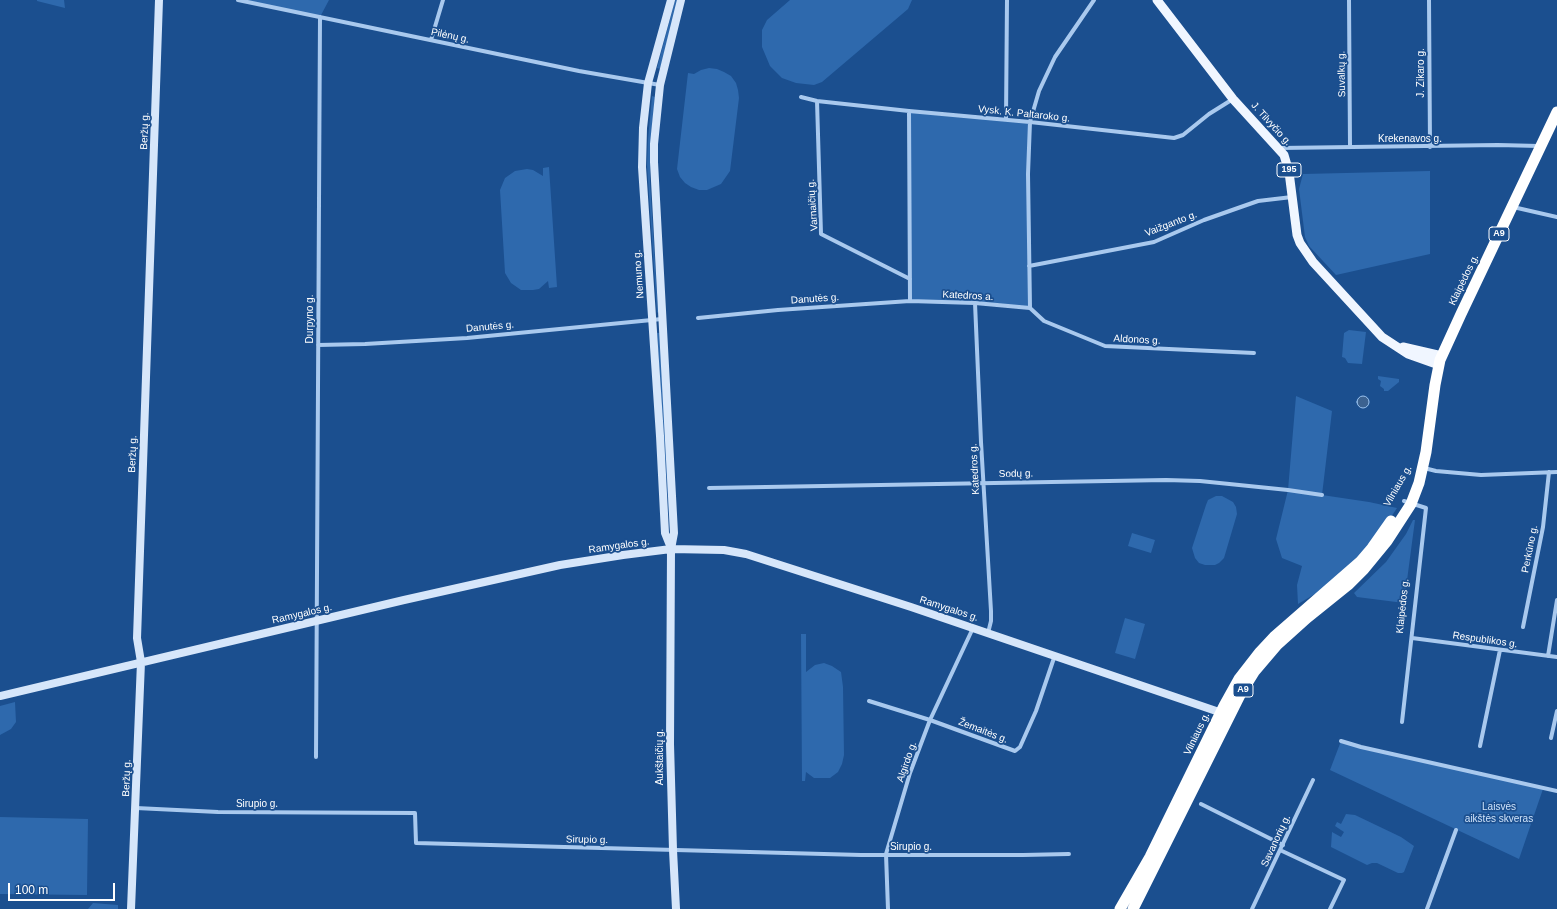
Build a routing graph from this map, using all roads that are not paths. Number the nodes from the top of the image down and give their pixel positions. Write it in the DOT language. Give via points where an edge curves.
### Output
graph roads {
  1 [pos="159,0"];
  2 [pos="238,0"];
  3 [pos="443,0"];
  4 [pos="671,0"];
  5 [pos="681,0"];
  6 [pos="1007,0"];
  7 [pos="1094,0"];
  8 [pos="1158,0"];
  9 [pos="1349,0"];
  10 [pos="1429,0"];
  11 [pos="320,17"];
  12 [pos="431,40"];
  13 [pos="648,83"];
  14 [pos="660,85"];
  15 [pos="801,97"];
  16 [pos="1233,99"];
  17 [pos="817,101"];
  18 [pos="909,111"];
  19 [pos="1556,116"];
  20 [pos="1006,120"];
  21 [pos="1030,122"];
  22 [pos="1541,146"];
  23 [pos="1350,147"];
  24 [pos="1430,147"];
  25 [pos="1279,148"];
  26 [pos="1292,196"];
  27 [pos="1512,207"];
  28 [pos="1557,217"];
  29 [pos="1029,266"];
  30 [pos="910,279"];
  31 [pos="910,301"];
  32 [pos="975,303"];
  33 [pos="1030,308"];
  34 [pos="698,318"];
  35 [pos="663,319"];
  36 [pos="652,320"];
  37 [pos="318,345"];
  38 [pos="1254,353"];
  39 [pos="1440,361"];
  40 [pos="1422,468"];
  41 [pos="1549,472"];
  42 [pos="1557,472"];
  43 [pos="983,482"];
  44 [pos="709,488"];
  45 [pos="1322,495"];
  46 [pos="1407,502"];
  47 [pos="671,549"];
  48 [pos="1557,600"];
  49 [pos="671,604"];
  50 [pos="318,620"];
  51 [pos="1523,627"];
  52 [pos="974,628"];
  53 [pos="988,633"];
  54 [pos="1412,638"];
  55 [pos="1500,650"];
  56 [pos="1055,656"];
  57 [pos="1548,656"];
  58 [pos="1557,657"];
  59 [pos="141,662"];
  60 [pos="0,696"];
  61 [pos="869,701"];
  62 [pos="1557,711"];
  63 [pos="1225,714"];
  64 [pos="930,720"];
  65 [pos="1402,722"];
  66 [pos="1551,738"];
  67 [pos="1341,741"];
  68 [pos="1480,746"];
  69 [pos="316,757"];
  70 [pos="1313,780"];
  71 [pos="1557,791"];
  72 [pos="1201,804"];
  73 [pos="136,808"];
  74 [pos="1456,830"];
  75 [pos="1283,845"];
  76 [pos="672,850"];
  77 [pos="1280,850"];
  78 [pos="886,854"];
  79 [pos="1069,854"];
  80 [pos="131,909"];
  81 [pos="676,909"];
  82 [pos="888,909"];
  83 [pos="1120,909"];
  84 [pos="1133,909"];
  85 [pos="1252,909"];
  86 [pos="1330,909"];
  87 [pos="1427,909"];
  1 -- 59 [label="main road, Beržų g." via="137,638"];
  2 -- 11 [label="street, Pilėnų g."];
  3 -- 12 [label="street"];
  4 -- 13 [label="main road, Nemuno g."];
  5 -- 14 [label="main road, Nemuno g."];
  6 -- 20 [label="street"];
  7 -- 21 [label="street" via="1055,57 1039,91"];
  8 -- 16 [label="main road, J. Tilvyčio g. / 195"];
  9 -- 23 [label="street, Suvalkų g."];
  10 -- 24 [label="street, J. Zikaro g."];
  11 -- 12 [label="street, Pilėnų g."];
  11 -- 37 [label="street, Durpyno g."];
  12 -- 13 [label="street, Pilėnų g."];
  13 -- 14 [label="street, Pilėnų g."];
  13 -- 36 [label="main road, Nemuno g." via="642,166"];
  14 -- 35 [label="main road, Nemuno g." via="654,144 654,174"];
  15 -- 17 [label="street, Vysk. K. Paltaroko g."];
  16 -- 21 [label="street, Vysk. K. Paltaroko g." via="1183,135 1174,138"];
  16 -- 25 [label="main road, J. Tilvyčio g. / 195"];
  17 -- 18 [label="street, Vysk. K. Paltaroko g."];
  17 -- 30 [label="street, Varnaičių g." via="820,234"];
  18 -- 20 [label="street, Vysk. K. Paltaroko g."];
  18 -- 30 [label="street"];
  19 -- 22 [label="highway, Klaipėdos g. / A9"];
  20 -- 21 [label="street, Vysk. K. Paltaroko g."];
  21 -- 29 [label="street"];
  22 -- 24 [label="street, Krekenavos g."];
  22 -- 27 [label="highway, Klaipėdos g. / A9"];
  23 -- 24 [label="street, Krekenavos g."];
  23 -- 25 [label="street, Krekenavos g."];
  25 -- 26 [label="main road, J. Tilvyčio g. / 195" via="1288,164"];
  26 -- 29 [label="street, Vaižganto g." via="1251,203 1154,242"];
  26 -- 39 [label="main road, J. Tilvyčio g. / 195" via="1300,243 1332,285 1382,337 1397,347 1424,351"];
  27 -- 28 [label="street"];
  27 -- 39 [label="highway, Klaipėdos g. / A9"];
  29 -- 33 [label="street"];
  30 -- 31 [label="street"];
  31 -- 32 [label="street, Katedros a."];
  31 -- 34 [label="street, Danutės g."];
  32 -- 33 [label="street, Katedros a."];
  32 -- 43 [label="street, Katedros g."];
  33 -- 38 [label="street, Aldonos g." via="1044,321 1105,346"];
  35 -- 36 [label="street, Danutės g."];
  35 -- 47 [label="main road, Nemuno g." via="674,533"];
  36 -- 37 [label="street, Danutės g." via="468,338"];
  36 -- 47 [label="main road, Nemuno g." via="665,534"];
  37 -- 50 [label="street, Durpyno g."];
  39 -- 40 [label="highway, Klaipėdos g. / A9"];
  40 -- 41 [label="street" via="1481,475"];
  40 -- 46 [label="highway, Vilniaus g. / A9"];
  41 -- 42 [label="street"];
  41 -- 51 [label="street, Perkūno g." via="1543,527"];
  43 -- 44 [label="street, Sodų g."];
  43 -- 45 [label="street, Sodų g." via="1200,481"];
  43 -- 53 [label="street, Katedros g." via="991,611"];
  46 -- 54 [label="street, Klaipėdos g." via="1426,508"];
  46 -- 63 [label="highway, Vilniaus g. / A9" via="1384,545 1364,569 1262,662"];
  47 -- 49 [label="main road, Nemuno g."];
  47 -- 50 [label="main road, Ramygalos g." via="560,565"];
  47 -- 52 [label="main road, Ramygalos g." via="724,550 746,554"];
  48 -- 57 [label="street"];
  49 -- 76 [label="main road, Aukštaičių g."];
  50 -- 59 [label="main road, Ramygalos g."];
  50 -- 69 [label="street, Durpyno g."];
  52 -- 53 [label="main road, Ramygalos g."];
  52 -- 64 [label="street, Algirdo g."];
  53 -- 56 [label="main road, Ramygalos g."];
  54 -- 55 [label="street, Respublikos g."];
  54 -- 65 [label="street, Klaipėdos g."];
  55 -- 57 [label="street, Respublikos g."];
  55 -- 68 [label="street"];
  56 -- 63 [label="main road, Ramygalos g."];
  56 -- 64 [label="street, Žemaitės g." via="1036,711 1018,750 1012,751"];
  57 -- 58 [label="street, Respublikos g."];
  59 -- 60 [label="main road, Ramygalos g."];
  59 -- 73 [label="main road, Beržų g."];
  61 -- 64 [label="street, Žemaitės g."];
  62 -- 66 [label="street"];
  63 -- 83 [label="highway, Vilniaus g. / A9"];
  63 -- 84 [label="highway, Vilniaus g. / A9"];
  64 -- 78 [label="street, Algirdo g." via="910,773"];
  67 -- 71 [label="street"];
  70 -- 75 [label="street, Savanorių g."];
  72 -- 75 [label="street"];
  73 -- 76 [label="street, Sirupio g." via="218,812 415,812 416,843"];
  73 -- 80 [label="main road, Beržų g."];
  74 -- 87 [label="street"];
  75 -- 77 [label="street, Savanorių g."];
  76 -- 78 [label="street, Sirupio g."];
  76 -- 81 [label="main road, Aukštaičių g."];
  77 -- 85 [label="street, Savanorių g."];
  77 -- 86 [label="street" via="1344,880"];
  78 -- 79 [label="street, Sirupio g."];
  78 -- 82 [label="street, Algirdo g."];
}
